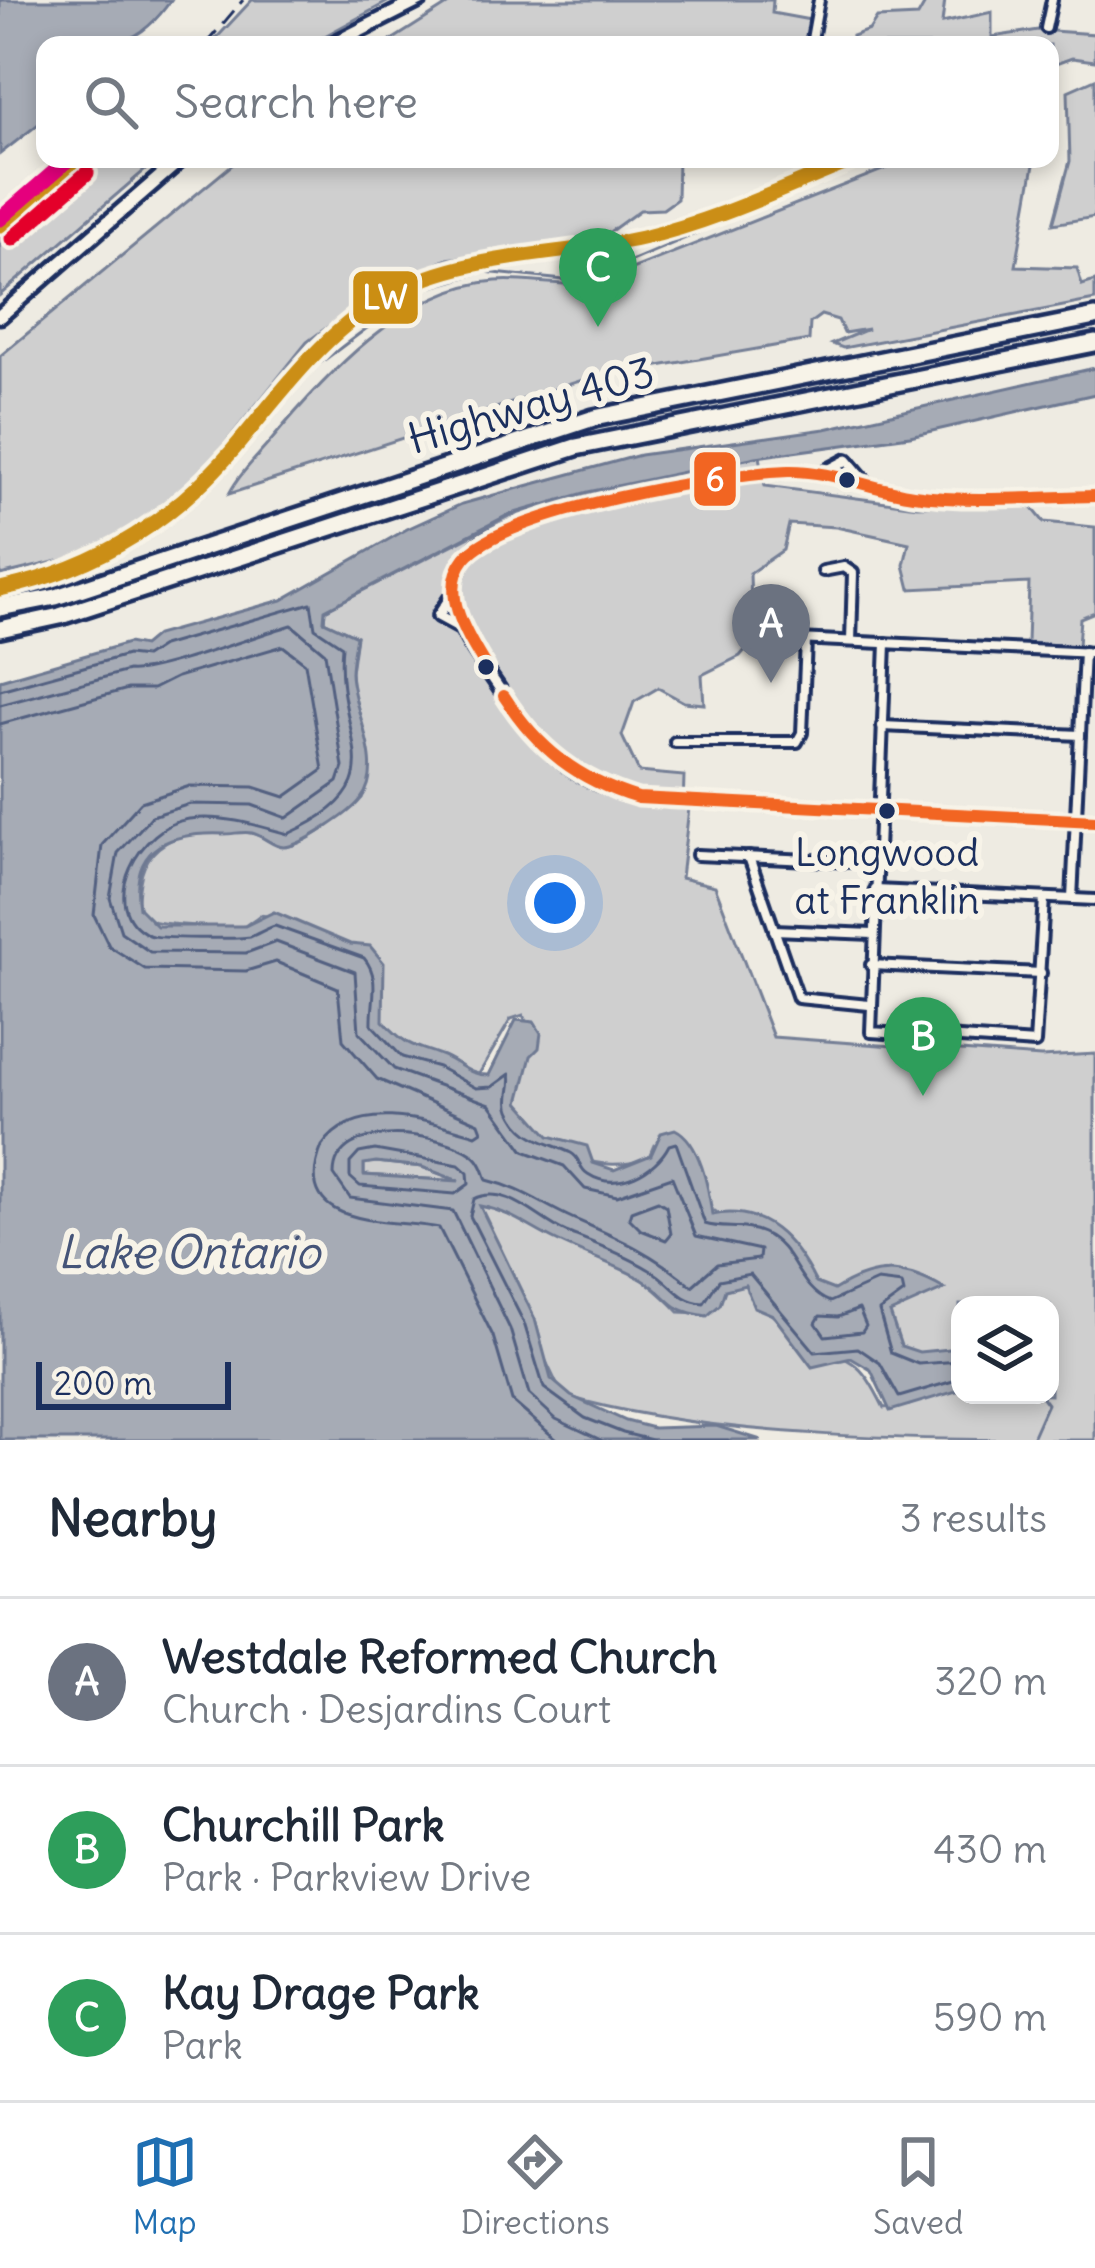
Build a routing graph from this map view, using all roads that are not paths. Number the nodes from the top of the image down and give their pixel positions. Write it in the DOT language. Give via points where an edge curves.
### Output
graph roads {
  1 [pos="420,0"];
  2 [pos="819,0"];
  3 [pos="1052,0"];
  4 [pos="1046,28"];
  5 [pos="349,36"];
  6 [pos="813,36"];
  7 [pos="172,168"];
  8 [pos="1095,315"];
  9 [pos="0,316"];
  10 [pos="1095,343"];
  11 [pos="819,474"];
  12 [pos="873,486"];
  13 [pos="1095,496"];
  14 [pos="823,571"];
  15 [pos="454,591"];
  16 [pos="0,608"];
  17 [pos="0,629"];
  18 [pos="464,632"];
  19 [pos="755,637"];
  20 [pos="806,639"];
  21 [pos="851,641"];
  22 [pos="886,643"];
  23 [pos="1084,652"];
  24 [pos="1095,653"];
  25 [pos="882,726"];
  26 [pos="1080,735"];
  27 [pos="675,742"];
  28 [pos="878,811"];
  29 [pos="1076,820"];
  30 [pos="1095,821"];
  31 [pos="698,855"];
  32 [pos="748,857"];
  33 [pos="876,863"];
  34 [pos="874,890"];
  35 [pos="1044,898"];
  36 [pos="1072,899"];
  37 [pos="1095,901"];
  38 [pos="774,930"];
  39 [pos="873,934"];
  40 [pos="871,964"];
  41 [pos="1041,973"];
  42 [pos="869,1005"];
  1 -- 5 [label="main road"];
  2 -- 6 [label="street"];
  3 -- 4 [label="street"];
  7 -- 9 [label="main road"];
  8 -- 16 [label="highway, Highway 403" via="594,418 56,597"];
  10 -- 17 [label="highway, Highway 403" via="576,447"];
  11 -- 12 [label="street"];
  11 -- 12 [label="street" via="847,460"];
  11 -- 15 [label="street" via="765,473 676,488 506,530 467,556"];
  12 -- 13 [label="street" via="943,496"];
  14 -- 21 [label="street" via="853,572"];
  15 -- 18 [label="street"];
  15 -- 18 [label="street" via="437,616"];
  18 -- 28 [label="street" via="532,739 598,785 638,798"];
  19 -- 20 [label="street"];
  20 -- 21 [label="street"];
  20 -- 27 [label="street" via="797,742"];
  21 -- 22 [label="street"];
  22 -- 23 [label="street"];
  22 -- 25 [label="street"];
  23 -- 24 [label="street"];
  23 -- 26 [label="street"];
  25 -- 26 [label="street"];
  25 -- 28 [label="street"];
  26 -- 29 [label="street"];
  28 -- 29 [label="street"];
  28 -- 33 [label="street"];
  29 -- 30 [label="street"];
  29 -- 36 [label="street"];
  31 -- 32 [label="street"];
  32 -- 33 [label="street"];
  32 -- 38 [label="street"];
  33 -- 34 [label="street"];
  34 -- 35 [label="street"];
  34 -- 39 [label="street"];
  35 -- 36 [label="street"];
  35 -- 41 [label="street"];
  36 -- 37 [label="street"];
  38 -- 39 [label="street"];
  38 -- 42 [label="street" via="800,1000"];
  39 -- 40 [label="street"];
  40 -- 41 [label="street"];
  40 -- 42 [label="street"];
  41 -- 42 [label="street" via="1037,1040 1027,1044 871,1032"];
}
